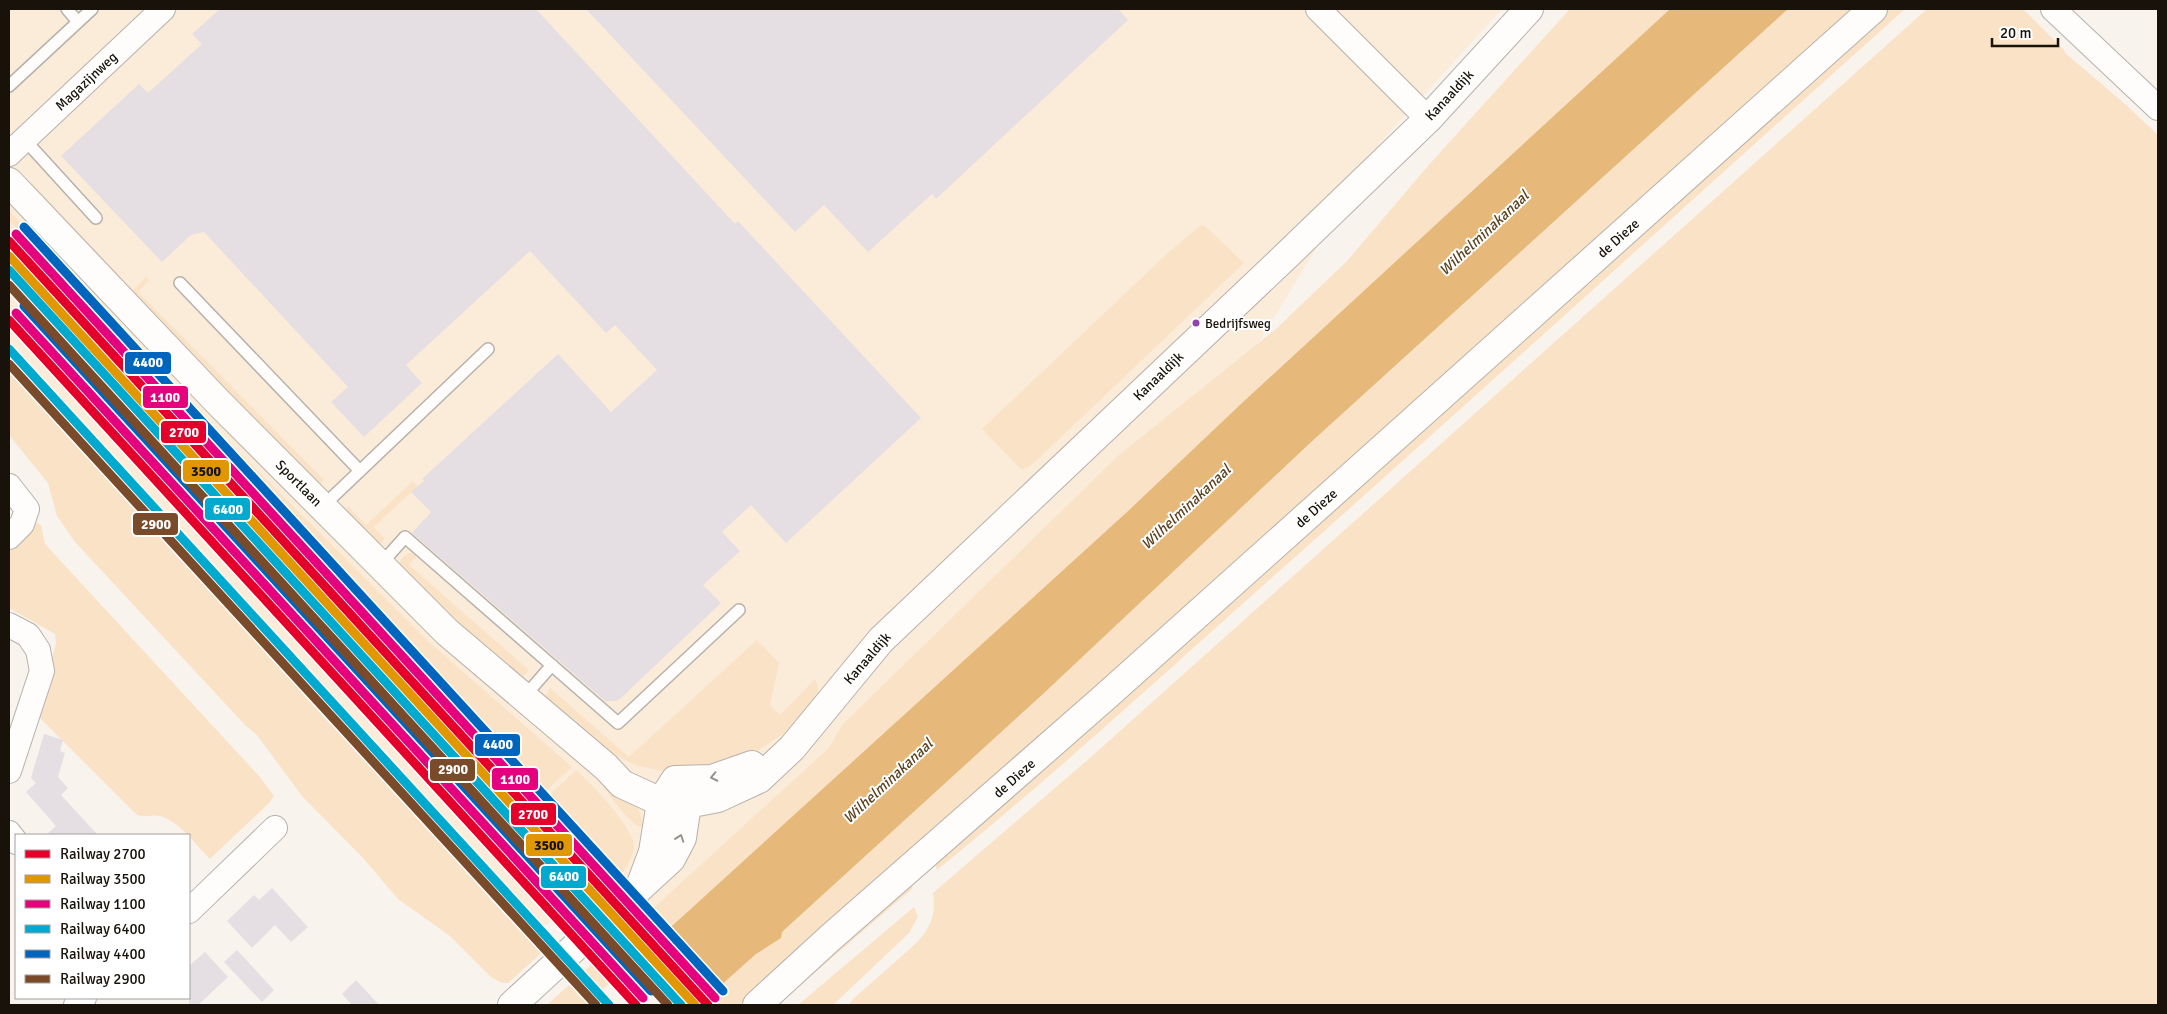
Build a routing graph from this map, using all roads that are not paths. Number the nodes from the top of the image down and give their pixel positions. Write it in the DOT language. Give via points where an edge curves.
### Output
graph roads {
  1 [pos="67,9"];
  2 [pos="92,9"];
  3 [pos="163,9"];
  4 [pos="1318,9"];
  5 [pos="1528,9"];
  6 [pos="1873,9"];
  7 [pos="2053,9"];
  8 [pos="78,22"];
  9 [pos="10,81"];
  10 [pos="2158,108"];
  11 [pos="1428,118"];
  12 [pos="16,147"];
  13 [pos="9,182"];
  14 [pos="96,218"];
  15 [pos="180,283"];
  16 [pos="488,349"];
  17 [pos="360,471"];
  18 [pos="9,486"];
  19 [pos="322,507"];
  20 [pos="9,537"];
  21 [pos="380,564"];
  22 [pos="739,610"];
  23 [pos="9,625"];
  24 [pos="552,665"];
  25 [pos="524,697"];
  26 [pos="9,771"];
  27 [pos="674,795"];
  28 [pos="275,828"];
  29 [pos="190,910"];
  30 [pos="512,1005"];
  31 [pos="757,1005"];
  1 -- 8 [label="lane"];
  2 -- 8 [label="lane"];
  3 -- 12 [label="street, Magazijnweg"];
  4 -- 11 [label="street"];
  5 -- 11 [label="street, Kanaaldijk"];
  6 -- 31 [label="street, de Dieze"];
  7 -- 10 [label="street"];
  8 -- 9 [label="lane"];
  11 -- 27 [label="street, Kanaaldijk" via="881,640 792,748 759,779 718,798"];
  12 -- 14 [label="lane"];
  13 -- 19 [label="street, Sportlaan"];
  15 -- 17 [label="lane"];
  16 -- 17 [label="lane"];
  17 -- 19 [label="lane"];
  18 -- 20 [label="street" via="27,509 22,524"];
  19 -- 21 [label="street, Sportlaan"];
  21 -- 24 [label="lane" via="405,537"];
  21 -- 25 [label="street, Sportlaan" via="447,632"];
  22 -- 24 [label="lane" via="618,723"];
  23 -- 26 [label="street" via="28,635 38,650 42,671"];
  24 -- 25 [label="lane"];
  25 -- 27 [label="street, Sportlaan" via="622,784"];
  27 -- 30 [label="street" via="682,838 671,859"];
  28 -- 29 [label="street"];
}
